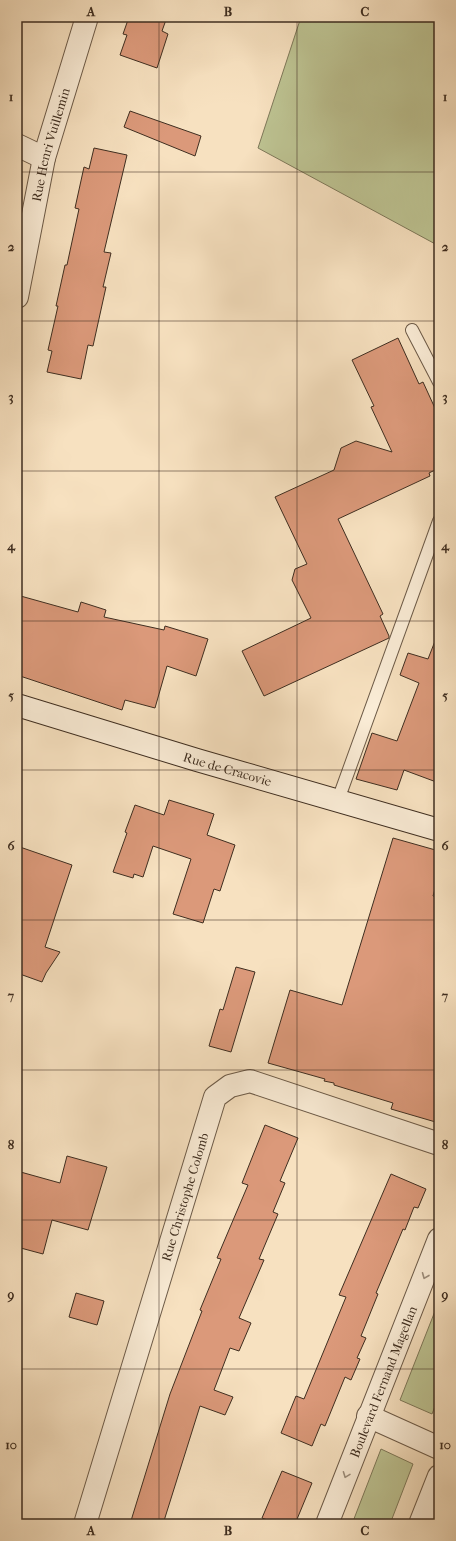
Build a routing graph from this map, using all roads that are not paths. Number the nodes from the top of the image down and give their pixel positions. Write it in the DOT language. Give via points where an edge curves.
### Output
graph roads {
  1 [pos="86,17"];
  2 [pos="17,145"];
  3 [pos="44,158"];
  4 [pos="17,297"];
  5 [pos="412,330"];
  6 [pos="439,382"];
  7 [pos="439,521"];
  8 [pos="17,705"];
  9 [pos="338,800"];
  10 [pos="439,830"];
  11 [pos="439,1144"];
  12 [pos="439,1239"];
  13 [pos="368,1416"];
  14 [pos="439,1448"];
  15 [pos="439,1476"];
  16 [pos="85,1524"];
  17 [pos="327,1524"];
  18 [pos="420,1524"];
  1 -- 3 [label="street, Rue Henri Vuillemin"];
  2 -- 3 [label="street"];
  3 -- 4 [label="street, Rue Henri Vuillemin"];
  5 -- 6 [label="lane"];
  7 -- 9 [label="lane"];
  8 -- 9 [label="street, Rue de Cracovie"];
  9 -- 10 [label="street, Rue de Cracovie"];
  11 -- 16 [label="street, Rue Christophe Colomb" via="250,1081 230,1086 215,1097"];
  12 -- 13 [label="street, Boulevard Fernand Magellan, one-way"];
  13 -- 14 [label="street"];
  13 -- 17 [label="street, Boulevard Fernand Magellan, one-way"];
  15 -- 18 [label="street"];
}
